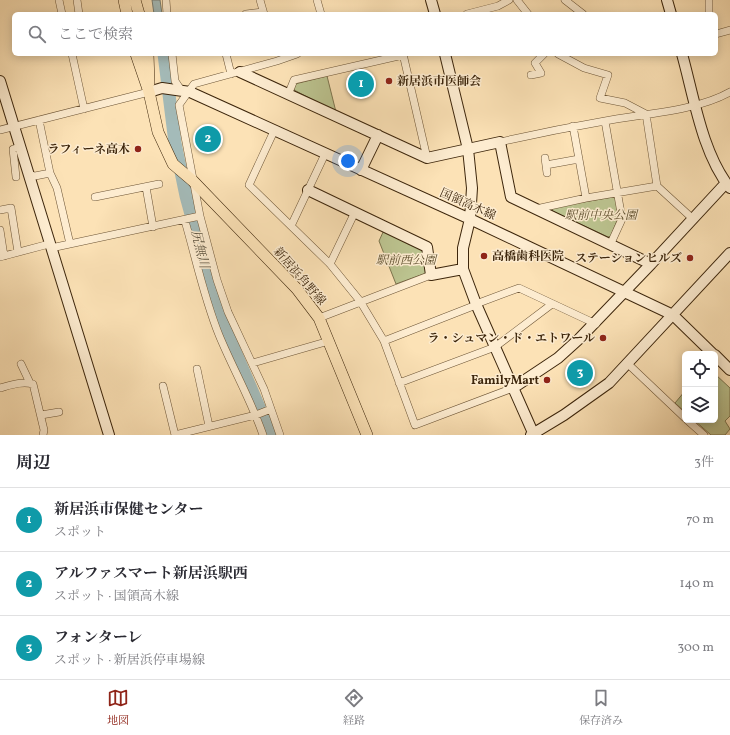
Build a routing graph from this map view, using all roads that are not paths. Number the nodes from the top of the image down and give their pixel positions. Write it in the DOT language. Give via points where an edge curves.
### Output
graph roads {
  1 [pos="59,0"];
  2 [pos="77,0"];
  3 [pos="124,0"];
  4 [pos="135,0"];
  5 [pos="166,0"];
  6 [pos="260,0"];
  7 [pos="317,0"];
  8 [pos="431,0"];
  9 [pos="509,0"];
  10 [pos="517,0"];
  11 [pos="565,0"];
  12 [pos="667,0"];
  13 [pos="708,0"];
  14 [pos="62,12"];
  15 [pos="78,12"];
  16 [pos="127,12"];
  17 [pos="138,12"];
  18 [pos="167,12"];
  19 [pos="264,12"];
  20 [pos="320,12"];
  21 [pos="434,12"];
  22 [pos="475,12"];
  23 [pos="526,12"];
  24 [pos="580,12"];
  25 [pos="670,12"];
  26 [pos="709,12"];
  27 [pos="730,30"];
  28 [pos="718,33"];
  29 [pos="72,56"];
  30 [pos="137,56"];
  31 [pos="148,56"];
  32 [pos="172,56"];
  33 [pos="227,56"];
  34 [pos="286,56"];
  35 [pos="399,56"];
  36 [pos="403,56"];
  37 [pos="445,56"];
  38 [pos="542,56"];
  39 [pos="562,56"];
  40 [pos="683,56"];
  41 [pos="276,58"];
  42 [pos="235,73"];
  43 [pos="532,75"];
  44 [pos="0,81"];
  45 [pos="176,90"];
  46 [pos="149,92"];
  47 [pos="288,95"];
  48 [pos="728,95"];
  49 [pos="696,104"];
  50 [pos="84,109"];
  51 [pos="646,114"];
  52 [pos="39,120"];
  53 [pos="605,121"];
  54 [pos="573,126"];
  55 [pos="13,127"];
  56 [pos="0,130"];
  57 [pos="274,131"];
  58 [pos="378,135"];
  59 [pos="500,142"];
  60 [pos="20,147"];
  61 [pos="468,149"];
  62 [pos="325,154"];
  63 [pos="427,158"];
  64 [pos="579,159"];
  65 [pos="361,170"];
  66 [pos="50,173"];
  67 [pos="547,173"];
  68 [pos="28,174"];
  69 [pos="16,177"];
  70 [pos="192,179"];
  71 [pos="729,183"];
  72 [pos="159,184"];
  73 [pos="657,186"];
  74 [pos="146,188"];
  75 [pos="308,190"];
  76 [pos="619,192"];
  77 [pos="95,197"];
  78 [pos="586,198"];
  79 [pos="535,209"];
  80 [pos="0,210"];
  81 [pos="355,212"];
  82 [pos="198,217"];
  83 [pos="470,218"];
  84 [pos="693,219"];
  85 [pos="186,220"];
  86 [pos="291,226"];
  87 [pos="153,227"];
  88 [pos="0,230"];
  89 [pos="610,243"];
  90 [pos="70,244"];
  91 [pos="50,246"];
  92 [pos="18,252"];
  93 [pos="730,253"];
  94 [pos="2,256"];
  95 [pos="330,264"];
  96 [pos="651,264"];
  97 [pos="464,269"];
  98 [pos="432,275"];
  99 [pos="624,293"];
  100 [pos="360,301"];
  101 [pos="552,304"];
  102 [pos="476,305"];
  103 [pos="673,315"];
  104 [pos="319,318"];
  105 [pos="596,324"];
  106 [pos="329,341"];
  107 [pos="384,341"];
  108 [pos="495,347"];
  109 [pos="710,351"];
  110 [pos="718,358"];
  111 [pos="21,364"];
  112 [pos="253,364"];
  113 [pos="627,364"];
  114 [pos="728,365"];
  115 [pos="197,369"];
  116 [pos="30,383"];
  117 [pos="399,383"];
  118 [pos="163,386"];
  119 [pos="0,388"];
  120 [pos="513,388"];
  121 [pos="270,409"];
  122 [pos="59,412"];
  123 [pos="257,414"];
  124 [pos="41,415"];
  125 [pos="682,415"];
  126 [pos="690,423"];
  127 [pos="209,426"];
  128 [pos="43,435"];
  129 [pos="109,435"];
  130 [pos="263,435"];
  131 [pos="280,435"];
  132 [pos="367,435"];
  133 [pos="533,435"];
  134 [pos="704,435"];
  1 -- 14 [label="street"];
  2 -- 15 [label="street"];
  3 -- 16 [label="main road"];
  4 -- 17 [label="main road"];
  5 -- 18 [label="street"];
  6 -- 19 [label="street"];
  7 -- 20 [label="street"];
  8 -- 21 [label="street"];
  9 -- 22 [label="street" via="498,6"];
  10 -- 23 [label="street"];
  11 -- 24 [label="street"];
  12 -- 25 [label="street"];
  13 -- 26 [label="street"];
  27 -- 28 [label="street"];
  29 -- 50 [label="street"];
  30 -- 46 [label="main road"];
  31 -- 46 [label="main road"];
  32 -- 45 [label="street"];
  33 -- 42 [label="street"];
  34 -- 41 [label="street"];
  35 -- 47 [label="street" via="294,80"];
  36 -- 63 [label="street"];
  37 -- 61 [label="street"];
  38 -- 43 [label="street" via="535,63 541,73"];
  39 -- 51 [label="street" via="584,68 608,75 600,98 625,103"];
  40 -- 49 [label="street"];
  41 -- 42 [label="street"];
  42 -- 45 [label="street"];
  42 -- 47 [label="street"];
  44 -- 55 [label="street"];
  45 -- 46 [label="street"];
  45 -- 57 [label="street, 国領高木線"];
  45 -- 70 [label="street"];
  46 -- 50 [label="street"];
  46 -- 70 [label="main road, 新居浜角野線" via="158,132 173,164"];
  47 -- 58 [label="street"];
  48 -- 49 [label="street"];
  49 -- 51 [label="street"];
  49 -- 71 [label="street" via="717,168"];
  50 -- 52 [label="street"];
  51 -- 53 [label="street"];
  51 -- 73 [label="street"];
  52 -- 55 [label="street"];
  52 -- 66 [label="street"];
  53 -- 54 [label="street"];
  53 -- 76 [label="street"];
  54 -- 59 [label="street"];
  54 -- 64 [label="street"];
  55 -- 56 [label="street"];
  55 -- 60 [label="street"];
  57 -- 62 [label="street, 国領高木線"];
  57 -- 86 [label="street" via="249,185"];
  58 -- 63 [label="street"];
  58 -- 65 [label="street"];
  59 -- 61 [label="street"];
  59 -- 79 [label="street" via="511,197"];
  60 -- 68 [label="street"];
  60 -- 69 [label="street" via="13,148"];
  61 -- 63 [label="street"];
  61 -- 83 [label="street" via="472,188"];
  62 -- 65 [label="street, 国領高木線"];
  62 -- 75 [label="street"];
  64 -- 67 [label="street" via="546,161"];
  64 -- 78 [label="street"];
  65 -- 83 [label="street, 国領高木線"];
  66 -- 68 [label="street" via="35,176"];
  66 -- 90 [label="street" via="57,188"];
  68 -- 91 [label="street"];
  70 -- 82 [label="street"];
  70 -- 104 [label="main road, 新居浜角野線" via="297,289"];
  71 -- 84 [label="street"];
  72 -- 74 [label="street"];
  73 -- 76 [label="street"];
  73 -- 84 [label="street"];
  74 -- 77 [label="street"];
  74 -- 87 [label="street"];
  75 -- 81 [label="street"];
  75 -- 86 [label="street"];
  76 -- 78 [label="street"];
  76 -- 89 [label="street" via="622,219"];
  78 -- 79 [label="street"];
  79 -- 89 [label="street"];
  80 -- 92 [label="street" via="11,208"];
  81 -- 95 [label="street"];
  81 -- 98 [label="street" via="427,247"];
  82 -- 85 [label="street"];
  82 -- 112 [label="street" via="226,306"];
  83 -- 97 [label="street" via="463,248"];
  83 -- 99 [label="street, 国領高木線"];
  84 -- 96 [label="street"];
  85 -- 87 [label="street"];
  85 -- 123 [label="street" via="206,299 220,336"];
  86 -- 95 [label="street"];
  87 -- 90 [label="street"];
  88 -- 94 [label="street"];
  89 -- 96 [label="street"];
  90 -- 91 [label="street"];
  91 -- 92 [label="street"];
  91 -- 129 [label="street"];
  92 -- 94 [label="street"];
  93 -- 103 [label="street"];
  95 -- 100 [label="street"];
  96 -- 99 [label="street"];
  97 -- 98 [label="street"];
  97 -- 102 [label="street"];
  98 -- 100 [label="street"];
  99 -- 103 [label="street, 国領高木線"];
  99 -- 105 [label="street"];
  100 -- 104 [label="street"];
  100 -- 107 [label="street"];
  101 -- 102 [label="street" via="519,288"];
  101 -- 105 [label="street"];
  101 -- 108 [label="street"];
  102 -- 107 [label="street"];
  102 -- 108 [label="street"];
  103 -- 109 [label="street, 国領高木線"];
  103 -- 113 [label="street"];
  104 -- 106 [label="main road, 新居浜角野線"];
  105 -- 120 [label="street" via="558,358"];
  106 -- 112 [label="street"];
  106 -- 132 [label="main road, 新居浜角野線"];
  107 -- 117 [label="street"];
  108 -- 117 [label="street"];
  108 -- 120 [label="street"];
  110 -- 114 [label="street, 国領高木線"];
  111 -- 116 [label="street"];
  112 -- 121 [label="street"];
  113 -- 125 [label="street"];
  113 -- 133 [label="street" via="609,383"];
  115 -- 127 [label="street"];
  116 -- 119 [label="street"];
  116 -- 124 [label="street" via="33,384"];
  117 -- 120 [label="street" via="415,425"];
  118 -- 127 [label="street" via="176,435"];
  120 -- 133 [label="street"];
  121 -- 123 [label="street"];
  121 -- 131 [label="street"];
  122 -- 124 [label="street"];
  123 -- 127 [label="street"];
  123 -- 130 [label="street"];
  124 -- 128 [label="street"];
  126 -- 134 [label="street"];
}
